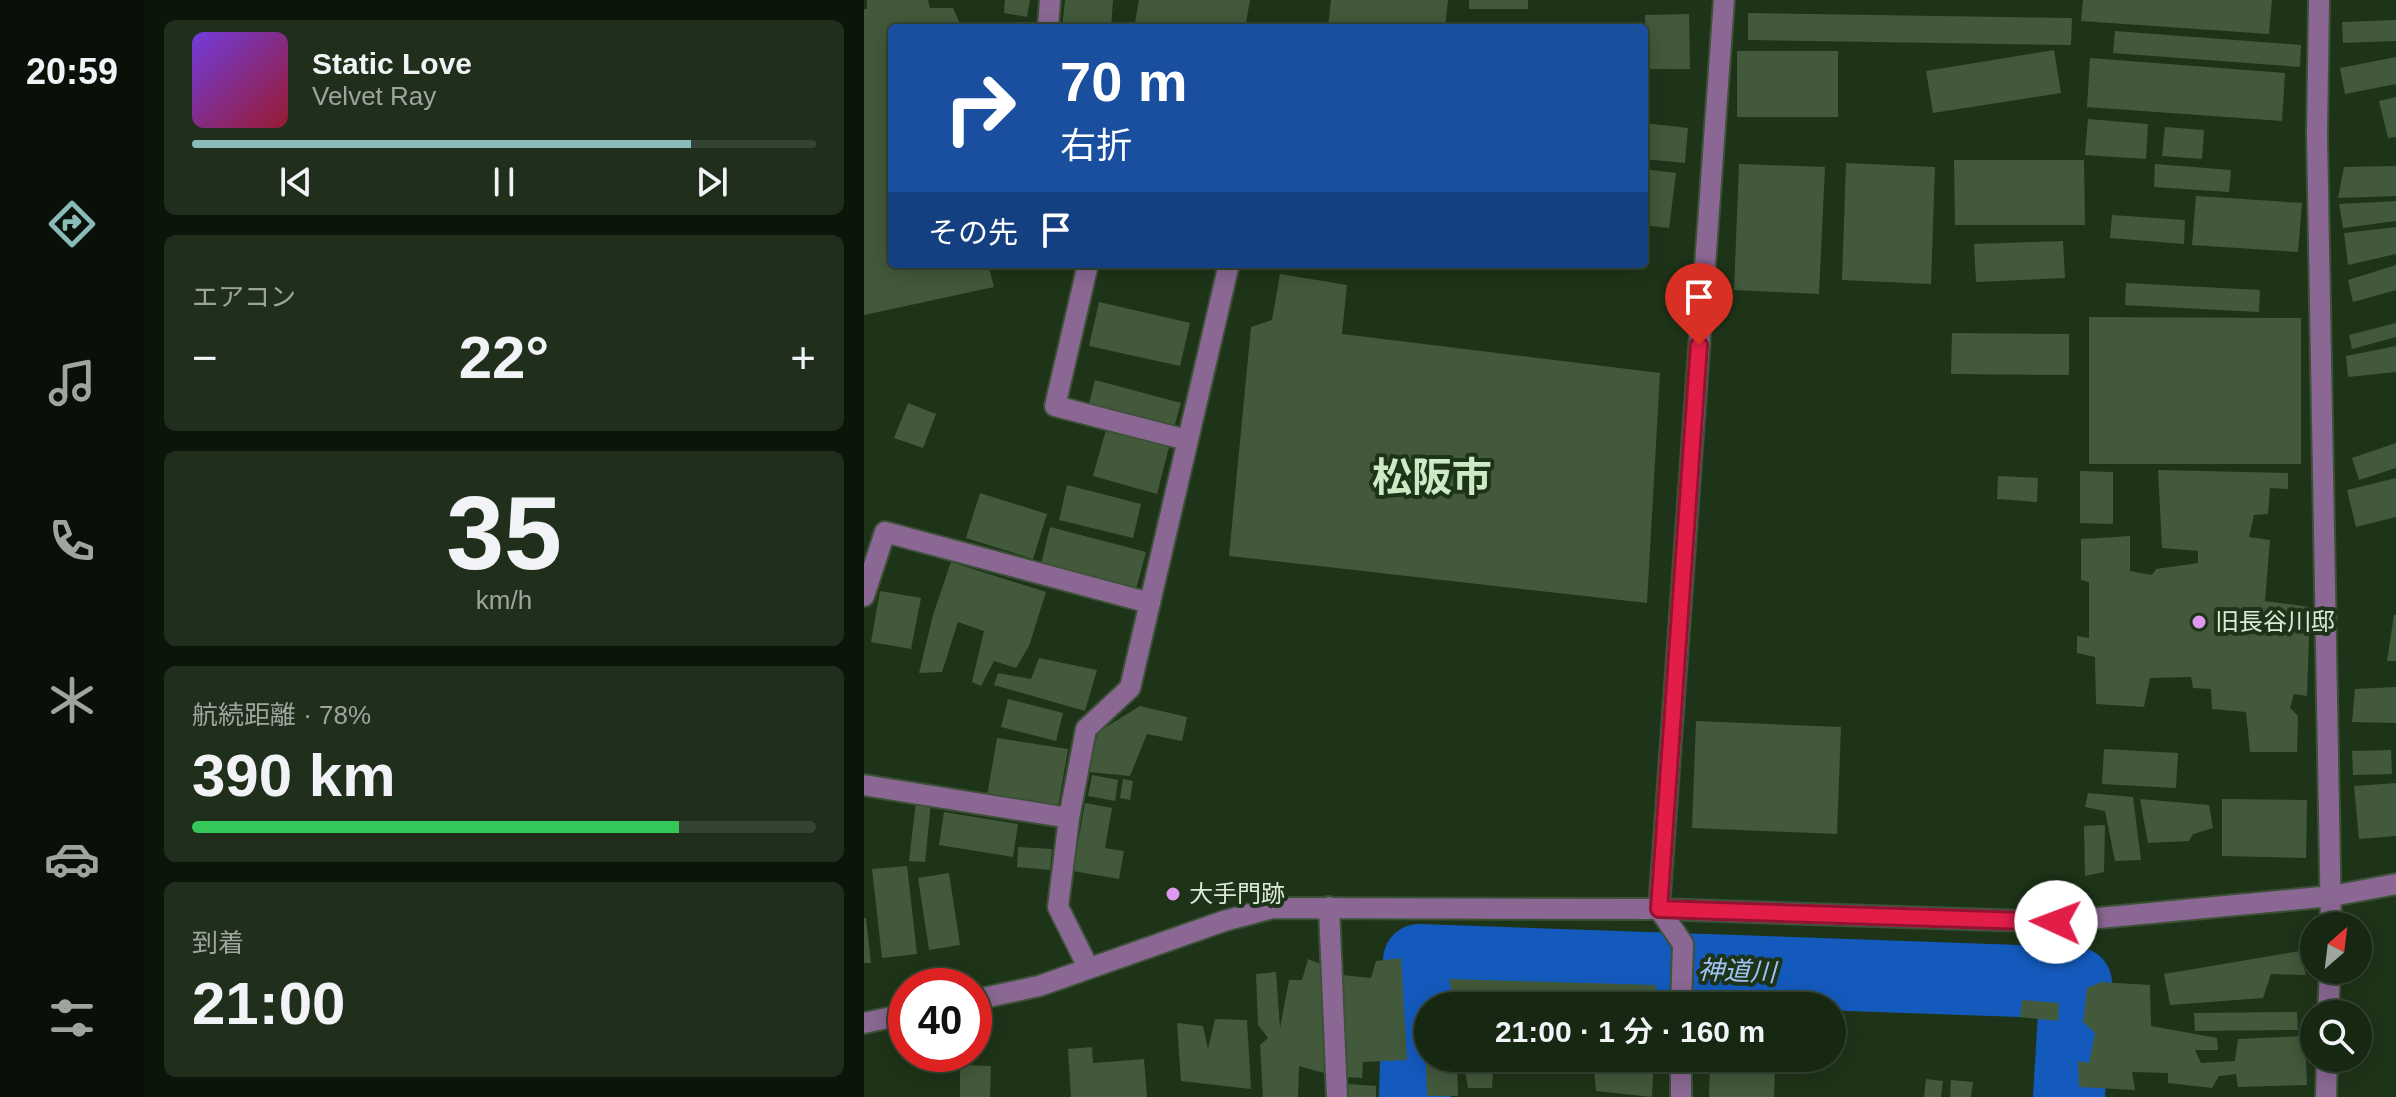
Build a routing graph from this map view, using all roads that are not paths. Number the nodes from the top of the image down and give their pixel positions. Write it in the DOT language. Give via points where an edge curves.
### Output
graph roads {
  1 [pos="1050,0"];
  2 [pos="1724,0"];
  3 [pos="2319,0"];
  4 [pos="1048,24"];
  5 [pos="1087,268"];
  6 [pos="1228,268"];
  7 [pos="1187,440"];
  8 [pos="864,596"];
  9 [pos="1150,603"];
  10 [pos="864,785"];
  11 [pos="1069,818"];
  12 [pos="2396,884"];
  13 [pos="2332,896"];
  14 [pos="1329,907"];
  15 [pos="1659,909"];
  16 [pos="2331,912"];
  17 [pos="1088,967"];
  18 [pos="1681,992"];
  19 [pos="992,996"];
  20 [pos="888,1018"];
  21 [pos="864,1023"];
  22 [pos="1681,1072"];
  23 [pos="2327,1072"];
  24 [pos="1337,1097"];
  25 [pos="1681,1097"];
  26 [pos="2326,1097"];
  1 -- 4 [label="street"];
  2 -- 15 [label="street"];
  3 -- 13 [label="street"];
  5 -- 7 [label="street" via="1055,406"];
  6 -- 7 [label="street"];
  7 -- 9 [label="street"];
  8 -- 9 [label="street" via="885,532"];
  9 -- 11 [label="street" via="1130,688 1086,729"];
  10 -- 11 [label="street"];
  11 -- 17 [label="street" via="1058,907"];
  12 -- 13 [label="street"];
  13 -- 15 [label="street" via="2056,922"];
  13 -- 16 [label="street"];
  14 -- 15 [label="street"];
  14 -- 17 [label="street" via="1273,908"];
  14 -- 24 [label="street"];
  15 -- 18 [label="street" via="1683,944"];
  17 -- 19 [label="street"];
  20 -- 21 [label="street"];
  22 -- 25 [label="street"];
  23 -- 26 [label="street"];
}
